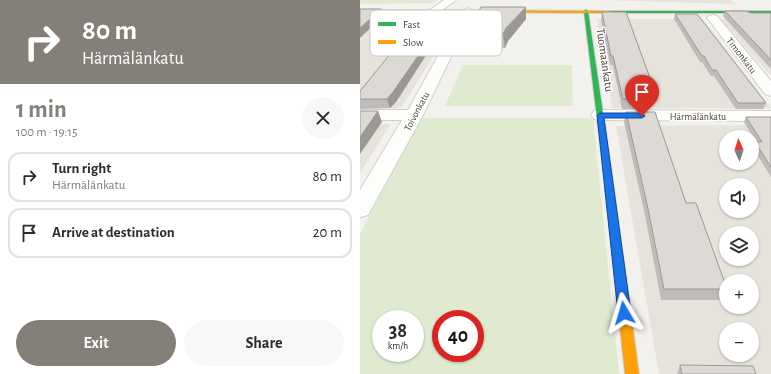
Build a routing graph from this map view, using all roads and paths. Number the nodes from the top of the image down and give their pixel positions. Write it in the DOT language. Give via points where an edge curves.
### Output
graph roads {
  1 [pos="451,0"];
  2 [pos="436,10"];
  3 [pos="502,11"];
  4 [pos="586,11"];
  5 [pos="771,12"];
  6 [pos="713,18"];
  7 [pos="445,56"];
  8 [pos="771,91"];
  9 [pos="360,115"];
  10 [pos="600,115"];
  11 [pos="414,116"];
  12 [pos="771,116"];
  13 [pos="360,209"];
  14 [pos="632,374"];
  1 -- 2 [label="street"];
  3 -- 4 [label="street"];
  4 -- 5 [label="street"];
  4 -- 10 [label="street, Tuomaankatu"];
  6 -- 8 [label="street, Timonkatu"];
  7 -- 11 [label="street, Toivonkatu"];
  9 -- 11 [label="street"];
  10 -- 12 [label="street, Härmälänkatu"];
  10 -- 14 [label="street, Tuomaankatu"];
  11 -- 13 [label="street, Toivonkatu"];
}
